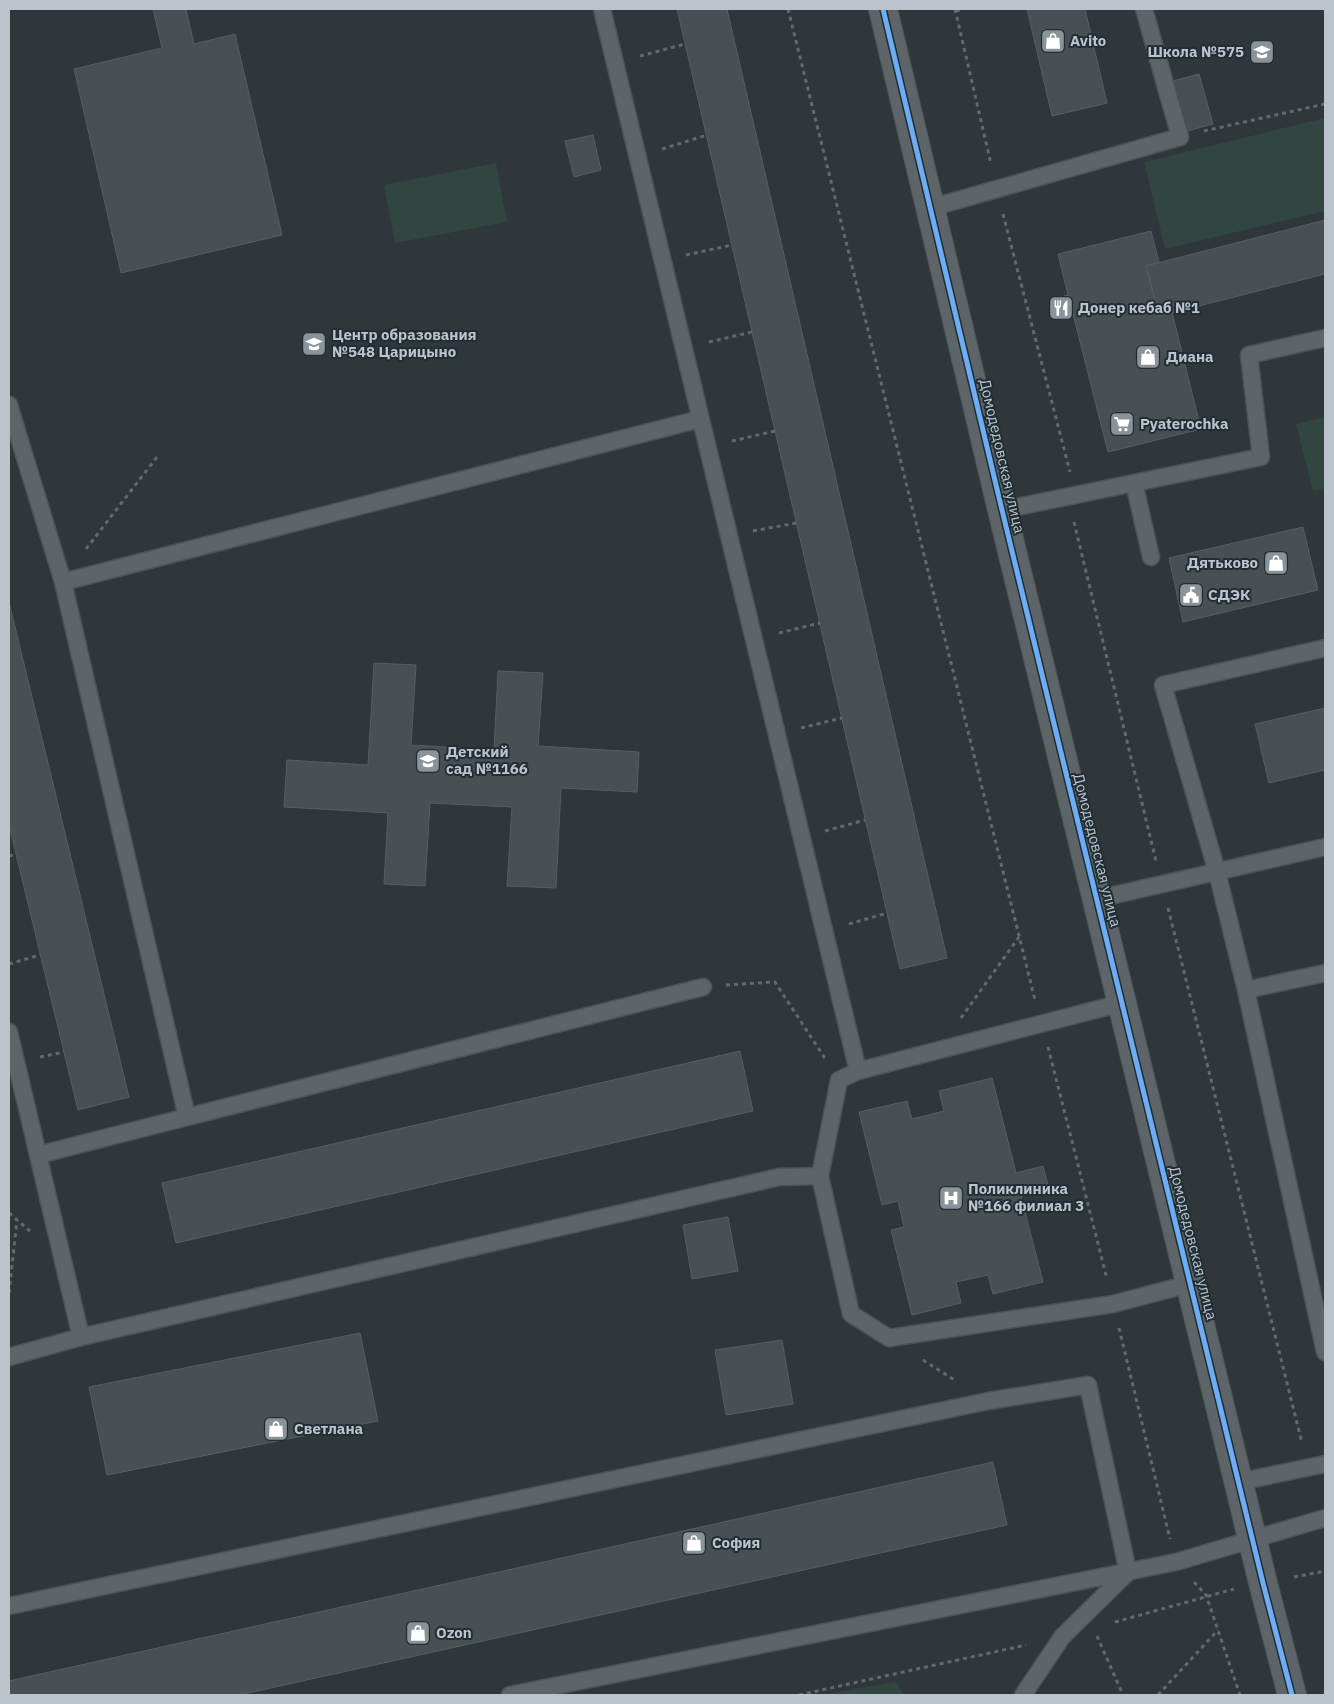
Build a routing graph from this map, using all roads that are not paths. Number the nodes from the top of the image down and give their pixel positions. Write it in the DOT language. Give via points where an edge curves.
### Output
graph roads {
  1 [pos="602,9"];
  2 [pos="883,9"];
  3 [pos="1144,9"];
  4 [pos="930,208"];
  5 [pos="1325,338"];
  6 [pos="9,404"];
  7 [pos="700,419"];
  8 [pos="1134,483"];
  9 [pos="1002,510"];
  10 [pos="1150,557"];
  11 [pos="63,582"];
  12 [pos="1325,648"];
  13 [pos="1325,847"];
  14 [pos="1217,872"];
  15 [pos="1097,899"];
  16 [pos="1325,973"];
  17 [pos="703,987"];
  18 [pos="1246,990"];
  19 [pos="1122,1003"];
  20 [pos="9,1032"];
  21 [pos="858,1072"];
  22 [pos="187,1117"];
  23 [pos="38,1155"];
  24 [pos="820,1176"];
  25 [pos="1190,1284"];
  26 [pos="81,1337"];
  27 [pos="1325,1352"];
  28 [pos="9,1358"];
  29 [pos="1325,1464"];
  30 [pos="1238,1482"];
  31 [pos="1325,1518"];
  32 [pos="1252,1539"];
  33 [pos="1128,1572"];
  34 [pos="9,1606"];
  35 [pos="510,1695"];
  36 [pos="1023,1695"];
  37 [pos="1292,1695"];
  1 -- 7 [label="lane"];
  2 -- 4 [label="street, Домодедовская улица"];
  3 -- 4 [label="lane" via="1180,137"];
  4 -- 9 [label="street, Домодедовская улица"];
  5 -- 8 [label="lane" via="1249,355 1261,457"];
  6 -- 11 [label="lane"];
  7 -- 11 [label="lane"];
  7 -- 21 [label="lane"];
  8 -- 9 [label="lane"];
  8 -- 10 [label="lane"];
  9 -- 15 [label="street, Домодедовская улица"];
  11 -- 22 [label="lane"];
  12 -- 14 [label="lane" via="1163,685"];
  13 -- 14 [label="lane"];
  14 -- 15 [label="lane"];
  14 -- 18 [label="lane"];
  15 -- 19 [label="street, Домодедовская улица"];
  16 -- 18 [label="lane"];
  17 -- 22 [label="lane"];
  18 -- 27 [label="lane"];
  19 -- 21 [label="lane"];
  19 -- 25 [label="street, Домодедовская улица"];
  20 -- 23 [label="lane"];
  21 -- 24 [label="lane" via="839,1080"];
  22 -- 23 [label="lane"];
  23 -- 26 [label="lane"];
  24 -- 25 [label="lane" via="851,1314 889,1338 1113,1304"];
  24 -- 26 [label="lane" via="779,1177"];
  25 -- 30 [label="street, Домодедовская улица"];
  26 -- 28 [label="lane"];
  29 -- 30 [label="lane"];
  30 -- 32 [label="street, Домодедовская улица"];
  31 -- 32 [label="lane"];
  32 -- 33 [label="lane" via="1176,1562"];
  32 -- 37 [label="street, Домодедовская улица"];
  33 -- 34 [label="lane" via="1088,1385 988,1401"];
  33 -- 35 [label="lane"];
  33 -- 36 [label="lane" via="1062,1637"];
}
